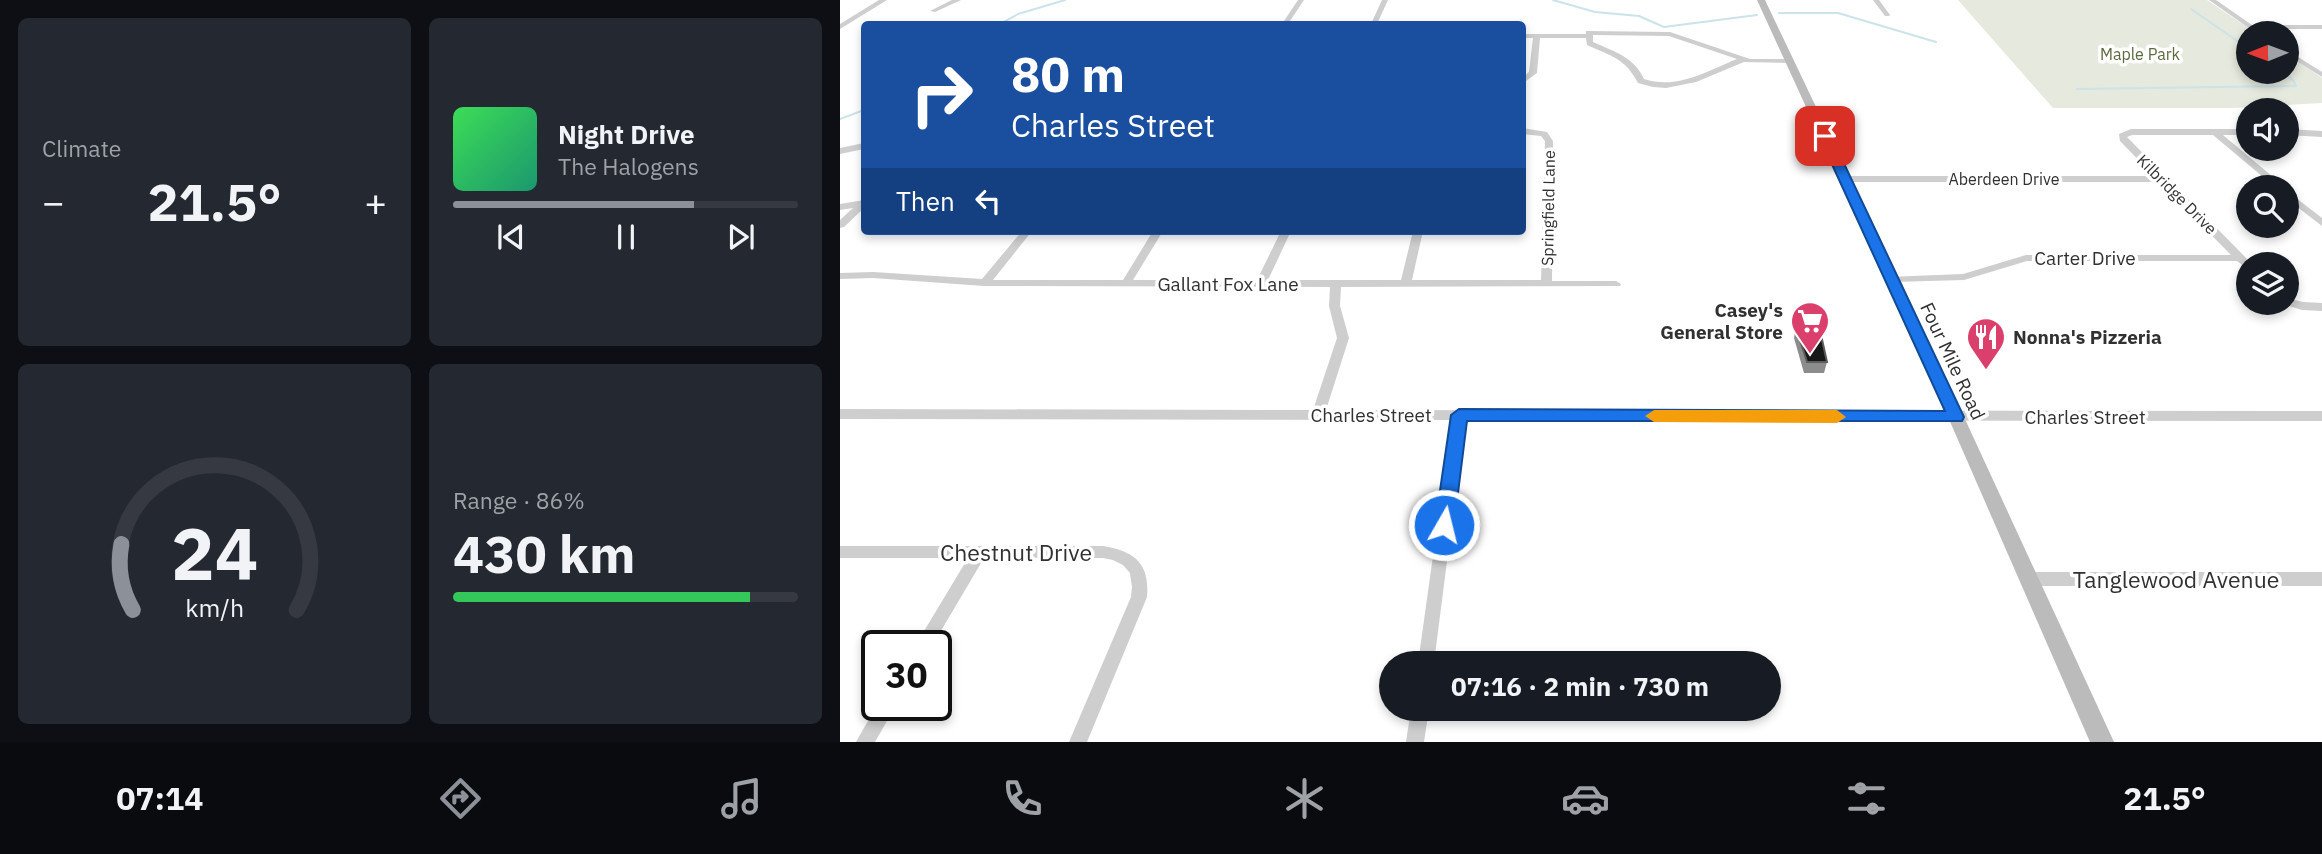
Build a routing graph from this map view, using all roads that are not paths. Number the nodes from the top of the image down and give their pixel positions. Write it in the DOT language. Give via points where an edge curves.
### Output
graph roads {
  1 [pos="884,0"];
  2 [pos="958,0"];
  3 [pos="1301,0"];
  4 [pos="1385,0"];
  5 [pos="1761,0"];
  6 [pos="1876,0"];
  7 [pos="2212,0"];
  8 [pos="933,11"];
  9 [pos="1887,15"];
  10 [pos="1287,21"];
  11 [pos="1375,21"];
  12 [pos="2242,21"];
  13 [pos="840,27"];
  14 [pos="2300,27"];
  15 [pos="2322,27"];
  16 [pos="1589,34"];
  17 [pos="1526,36"];
  18 [pos="1536,36"];
  19 [pos="1744,59"];
  20 [pos="2300,60"];
  21 [pos="1790,61"];
  22 [pos="2304,63"];
  23 [pos="2322,63"];
  24 [pos="2322,75"];
  25 [pos="1526,79"];
  26 [pos="1666,85"];
  27 [pos="1526,131"];
  28 [pos="2215,132"];
  29 [pos="2236,132"];
  30 [pos="2299,133"];
  31 [pos="2322,134"];
  32 [pos="861,147"];
  33 [pos="840,151"];
  34 [pos="2266,175"];
  35 [pos="1846,179"];
  36 [pos="2162,179"];
  37 [pos="861,204"];
  38 [pos="2299,204"];
  39 [pos="861,206"];
  40 [pos="840,207"];
  41 [pos="2322,223"];
  42 [pos="840,225"];
  43 [pos="1024,235"];
  44 [pos="1156,235"];
  45 [pos="1284,235"];
  46 [pos="1417,235"];
  47 [pos="2236,255"];
  48 [pos="2236,258"];
  49 [pos="840,276"];
  50 [pos="1892,279"];
  51 [pos="984,283"];
  52 [pos="1126,283"];
  53 [pos="1261,284"];
  54 [pos="1336,284"];
  55 [pos="1406,284"];
  56 [pos="1546,284"];
  57 [pos="1616,284"];
  58 [pos="2299,303"];
  59 [pos="2317,307"];
  60 [pos="840,414"];
  61 [pos="1318,415"];
  62 [pos="1459,415"];
  63 [pos="2322,416"];
  64 [pos="1956,417"];
  65 [pos="840,552"];
  66 [pos="980,552"];
  67 [pos="2029,579"];
  68 [pos="2322,579"];
  69 [pos="933,630"];
  70 [pos="1428,651"];
  71 [pos="877,721"];
  72 [pos="1418,721"];
  73 [pos="865,742"];
  74 [pos="1078,742"];
  75 [pos="1415,742"];
  76 [pos="2102,742"];
  1 -- 13 [label="street"];
  2 -- 8 [label="street"];
  3 -- 10 [label="street"];
  4 -- 11 [label="street"];
  5 -- 21 [label="main road, Four Mile Road"];
  6 -- 9 [label="street"];
  7 -- 12 [label="street"];
  14 -- 15 [label="street"];
  16 -- 18 [label="street"];
  16 -- 19 [label="street" via="1670,34"];
  16 -- 26 [label="street" via="1590,43 1627,59 1644,82"];
  17 -- 18 [label="street"];
  18 -- 25 [label="street" via="1533,73"];
  19 -- 21 [label="street"];
  19 -- 26 [label="street" via="1687,83"];
  20 -- 22 [label="street"];
  21 -- 35 [label="main road, Four Mile Road"];
  22 -- 23 [label="street"];
  22 -- 24 [label="street"];
  27 -- 56 [label="street, Springfield Lane" via="1547,132 1549,141"];
  28 -- 29 [label="street"];
  28 -- 34 [label="street"];
  28 -- 36 [label="street, Kilbridge Drive" via="2124,134 2123,139"];
  30 -- 31 [label="street"];
  32 -- 33 [label="street"];
  35 -- 36 [label="street, Aberdeen Drive"];
  35 -- 50 [label="main road, Four Mile Road"];
  36 -- 47 [label="street, Kilbridge Drive"];
  37 -- 40 [label="street"];
  38 -- 41 [label="street"];
  39 -- 42 [label="street"];
  43 -- 51 [label="street"];
  44 -- 52 [label="street"];
  45 -- 53 [label="street"];
  46 -- 55 [label="street"];
  48 -- 50 [label="street, Carter Drive" via="2026,258 1964,277"];
  49 -- 51 [label="street, Gallant Fox Lane"];
  50 -- 64 [label="main road, Four Mile Road"];
  51 -- 52 [label="street, Gallant Fox Lane"];
  52 -- 53 [label="street, Gallant Fox Lane"];
  53 -- 54 [label="street, Gallant Fox Lane"];
  54 -- 55 [label="street, Gallant Fox Lane"];
  54 -- 61 [label="street" via="1332,304 1343,338"];
  55 -- 56 [label="street, Gallant Fox Lane"];
  56 -- 57 [label="street, Gallant Fox Lane"];
  58 -- 59 [label="street"];
  60 -- 61 [label="street, Charles Street"];
  61 -- 62 [label="street, Charles Street"];
  62 -- 64 [label="street, Charles Street"];
  62 -- 70 [label="street"];
  63 -- 64 [label="street, Charles Street"];
  64 -- 67 [label="main road, Four Mile Road"];
  65 -- 66 [label="street, Chestnut Drive"];
  66 -- 69 [label="street"];
  66 -- 74 [label="street, Chestnut Drive" via="1103,552 1125,557 1140,573 1132,615"];
  67 -- 68 [label="street, Tanglewood Avenue"];
  67 -- 76 [label="main road, Four Mile Road"];
  71 -- 73 [label="street"];
  72 -- 75 [label="street"];
}
